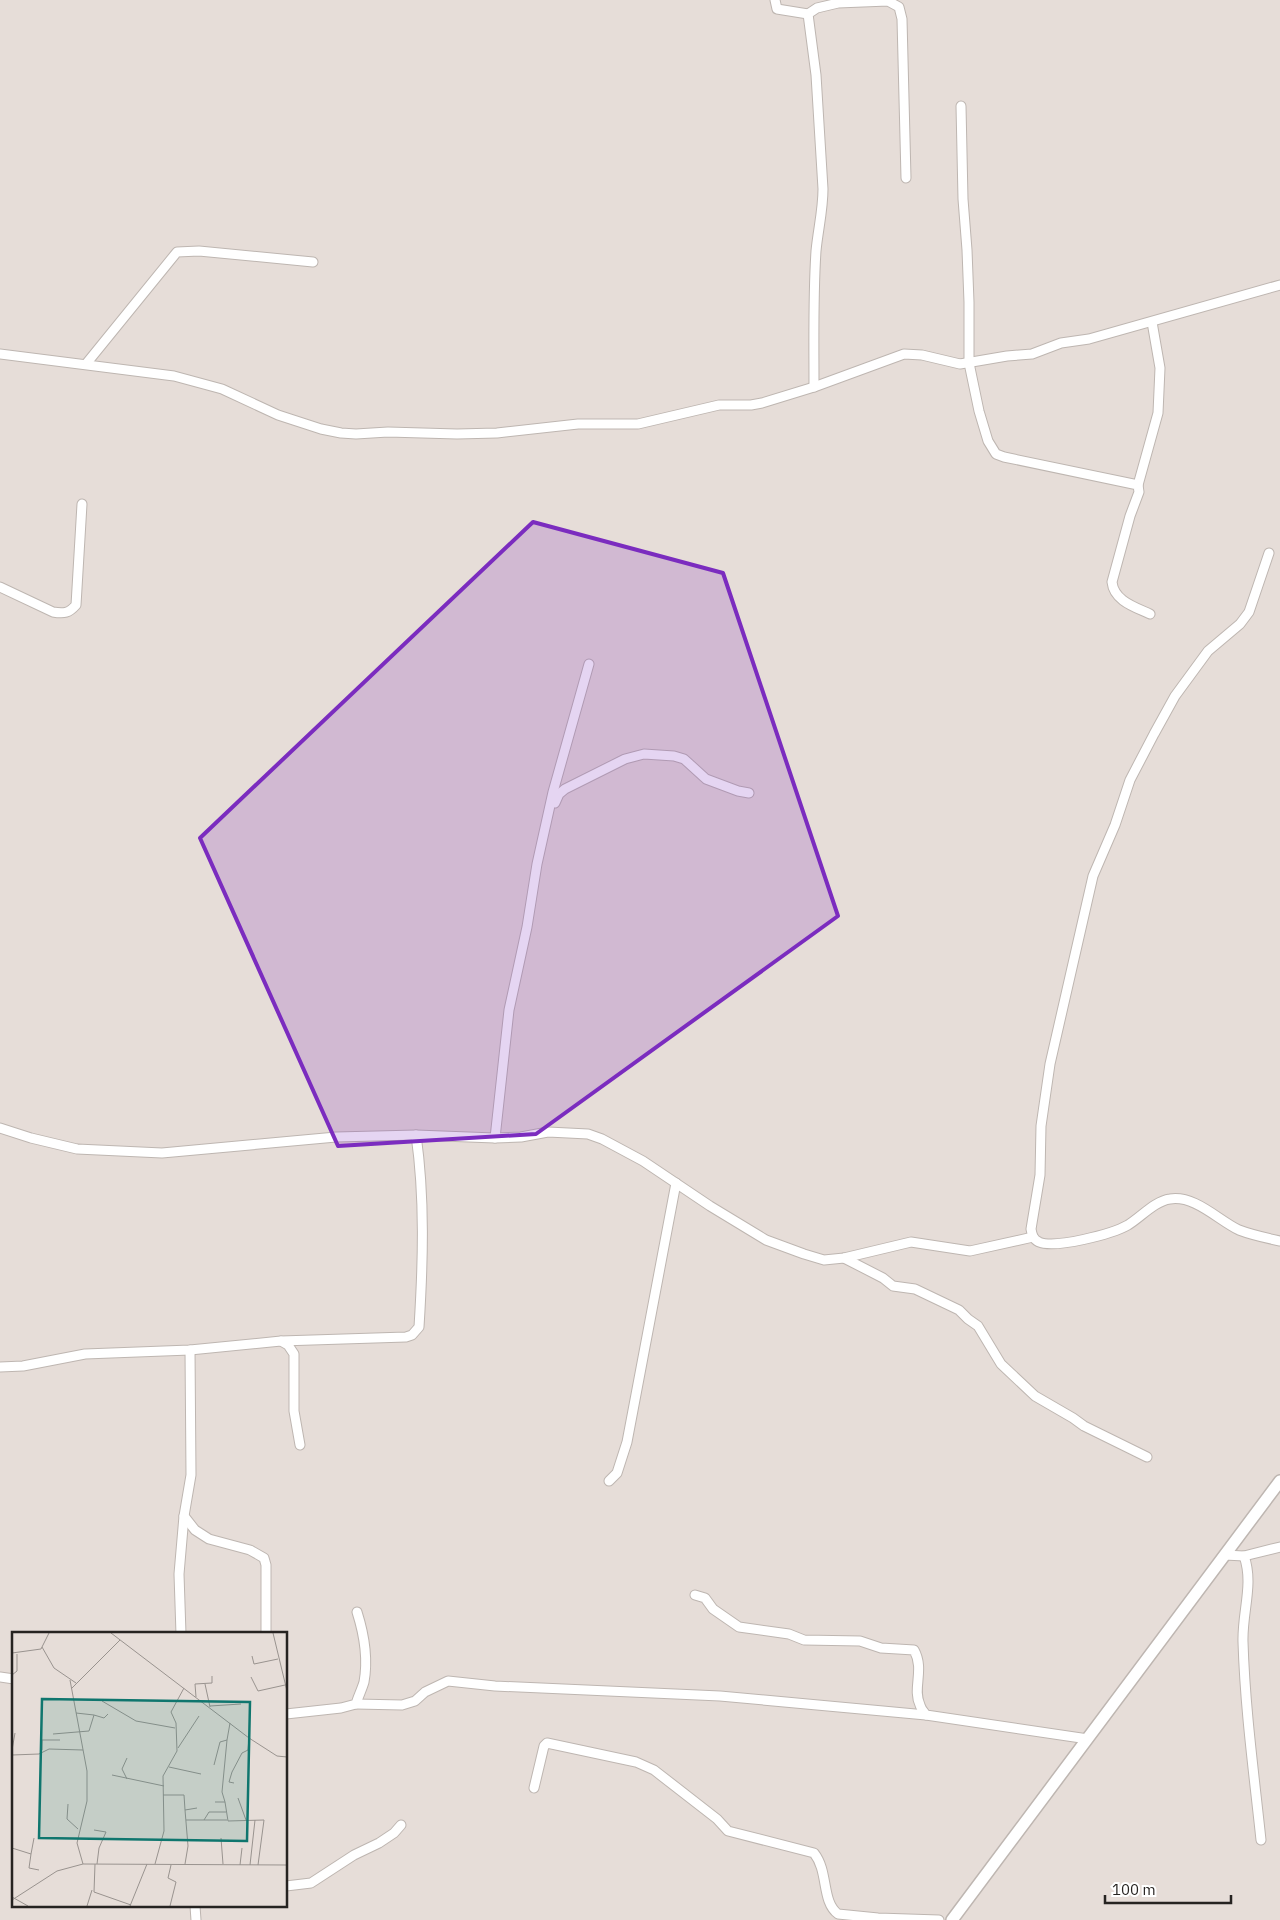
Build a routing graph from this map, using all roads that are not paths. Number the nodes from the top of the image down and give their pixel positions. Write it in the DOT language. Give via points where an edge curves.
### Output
graph roads {
  1 [pos="775,0"];
  2 [pos="808,14"];
  3 [pos="961,106"];
  4 [pos="906,178"];
  5 [pos="313,262"];
  6 [pos="1280,285"];
  7 [pos="1152,322"];
  8 [pos="0,354"];
  9 [pos="969,363"];
  10 [pos="86,364"];
  11 [pos="814,387"];
  12 [pos="1138,485"];
  13 [pos="82,504"];
  14 [pos="1269,553"];
  15 [pos="0,587"];
  16 [pos="1150,614"];
  17 [pos="589,664"];
  18 [pos="748,793"];
  19 [pos="545,826"];
  20 [pos="0,1128"];
  21 [pos="416,1135"];
  22 [pos="495,1138"];
  23 [pos="676,1183"];
  24 [pos="1033,1237"];
  25 [pos="1280,1241"];
  26 [pos="844,1258"];
  27 [pos="281,1341"];
  28 [pos="190,1350"];
  29 [pos="0,1367"];
  30 [pos="300,1446"];
  31 [pos="1147,1457"];
  32 [pos="609,1481"];
  33 [pos="1280,1481"];
  34 [pos="184,1516"];
  35 [pos="1280,1547"];
  36 [pos="1225,1556"];
  37 [pos="1244,1556"];
  38 [pos="695,1595"];
  39 [pos="357,1612"];
  40 [pos="181,1632"];
  41 [pos="266,1632"];
  42 [pos="356,1704"];
  43 [pos="288,1714"];
  44 [pos="926,1716"];
  45 [pos="1088,1738"];
  46 [pos="534,1788"];
  47 [pos="401,1825"];
  48 [pos="1261,1840"];
  49 [pos="288,1886"];
  50 [pos="939,1920"];
  51 [pos="952,1920"];
  1 -- 2 [label="street" via="777,9"];
  2 -- 4 [label="street" via="817,8 838,3 888,1 899,7 902,19"];
  2 -- 11 [label="street" via="816,74 823,189 815,284"];
  3 -- 9 [label="street" via="970,302"];
  5 -- 10 [label="street" via="199,251 177,252"];
  6 -- 7 [label="street"];
  7 -- 9 [label="street" via="1061,343 1040,352"];
  7 -- 12 [label="street" via="1160,368 1158,413"];
  8 -- 10 [label="street"];
  9 -- 11 [label="street" via="909,353"];
  9 -- 12 [label="street" via="979,411 988,441 996,454 1016,461"];
  10 -- 11 [label="street" via="201,382 321,429 356,434 487,433 578,424 631,425 719,405 762,402"];
  12 -- 16 [label="street" via="1140,492 1112,582 1113,591 1127,604"];
  13 -- 15 [label="street" via="76,605 70,612 53,612"];
  14 -- 24 [label="street" via="1249,612 1208,651 1175,696 1154,734 1130,780 1093,876 1048,1071 1041,1126 1040,1175 1031,1229"];
  17 -- 19 [label="street"];
  18 -- 19 [label="street" via="706,779 684,759 637,754 565,789 555,801"];
  19 -- 22 [label="street" via="509,1010"];
  20 -- 21 [label="street" via="77,1149 162,1153 336,1137"];
  21 -- 22 [label="street"];
  21 -- 27 [label="street" via="422,1204 419,1327 406,1337"];
  22 -- 23 [label="street" via="548,1132 588,1134 643,1161"];
  23 -- 26 [label="street" via="766,1240 824,1260"];
  23 -- 32 [label="street" via="627,1442 617,1474"];
  24 -- 25 [label="street" via="1051,1244 1113,1232 1169,1198 1196,1204 1225,1223"];
  24 -- 26 [label="street" via="970,1251 911,1242"];
  26 -- 31 [label="street" via="893,1286 915,1289 959,1310 978,1326 1001,1364 1035,1396 1084,1426"];
  27 -- 28 [label="street"];
  27 -- 30 [label="street" via="294,1354 294,1411"];
  28 -- 29 [label="street" via="85,1354"];
  28 -- 34 [label="street" via="191,1475"];
  33 -- 36 [label="street"];
  34 -- 40 [label="street" via="179,1574"];
  34 -- 41 [label="street" via="195,1530 209,1539 250,1550 264,1558"];
  35 -- 37 [label="street"];
  36 -- 37 [label="street"];
  36 -- 45 [label="street"];
  37 -- 48 [label="street" via="1249,1574 1242,1624 1243,1642"];
  38 -- 44 [label="street" via="705,1598 713,1609 739,1627 789,1634 804,1640 860,1641 881,1648 914,1650 919,1660 918,1697"];
  39 -- 42 [label="street" via="363,1631 365,1673"];
  42 -- 43 [label="street"];
  42 -- 44 [label="street" via="402,1705 448,1681 720,1696"];
  44 -- 45 [label="street"];
  45 -- 51 [label="street"];
  46 -- 50 [label="street" via="544,1746 548,1743 636,1762 654,1770 728,1831 814,1853 821,1862 830,1907 838,1914"];
  47 -- 49 [label="street" via="379,1843 311,1883"];
}
